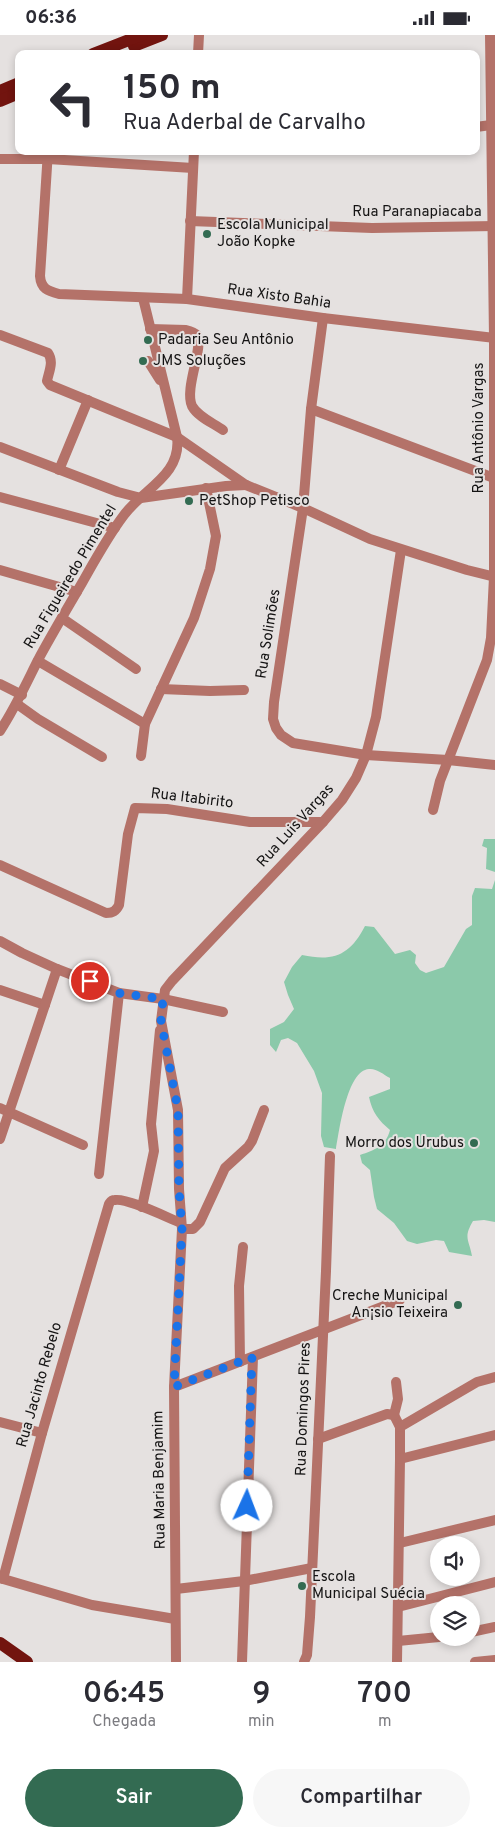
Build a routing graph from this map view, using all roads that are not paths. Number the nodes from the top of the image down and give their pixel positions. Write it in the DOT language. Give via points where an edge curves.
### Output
graph roads {
  1 [pos="162,35"];
  2 [pos="199,35"];
  3 [pos="490,35"];
  4 [pos="135,36"];
  5 [pos="102,50"];
  6 [pos="125,50"];
  7 [pos="198,50"];
  8 [pos="15,85"];
  9 [pos="0,91"];
  10 [pos="15,95"];
  11 [pos="0,101"];
  12 [pos="491,125"];
  13 [pos="480,126"];
  14 [pos="494,154"];
  15 [pos="48,155"];
  16 [pos="194,155"];
  17 [pos="0,159"];
  18 [pos="193,168"];
  19 [pos="190,221"];
  20 [pos="494,226"];
  21 [pos="144,298"];
  22 [pos="187,299"];
  23 [pos="323,318"];
  24 [pos="150,329"];
  25 [pos="0,335"];
  26 [pos="495,338"];
  27 [pos="148,361"];
  28 [pos="165,389"];
  29 [pos="88,400"];
  30 [pos="311,409"];
  31 [pos="223,430"];
  32 [pos="177,437"];
  33 [pos="0,447"];
  34 [pos="59,470"];
  35 [pos="494,477"];
  36 [pos="246,485"];
  37 [pos="206,488"];
  38 [pos="0,497"];
  39 [pos="141,498"];
  40 [pos="303,508"];
  41 [pos="115,528"];
  42 [pos="401,550"];
  43 [pos="0,570"];
  44 [pos="494,577"];
  45 [pos="77,592"];
  46 [pos="62,618"];
  47 [pos="38,661"];
  48 [pos="136,669"];
  49 [pos="0,684"];
  50 [pos="161,689"];
  51 [pos="244,690"];
  52 [pos="19,699"];
  53 [pos="145,724"];
  54 [pos="0,731"];
  55 [pos="366,755"];
  56 [pos="141,756"];
  57 [pos="102,757"];
  58 [pos="448,760"];
  59 [pos="495,765"];
  60 [pos="433,810"];
  61 [pos="323,822"];
  62 [pos="0,865"];
  63 [pos="0,941"];
  64 [pos="58,969"];
  65 [pos="0,990"];
  66 [pos="118,993"];
  67 [pos="163,999"];
  68 [pos="45,1005"];
  69 [pos="223,1012"];
  70 [pos="161,1021"];
  71 [pos="4,1110"];
  72 [pos="264,1110"];
  73 [pos="0,1139"];
  74 [pos="84,1145"];
  75 [pos="330,1156"];
  76 [pos="99,1174"];
  77 [pos="142,1207"];
  78 [pos="182,1226"];
  79 [pos="243,1247"];
  80 [pos="400,1300"];
  81 [pos="322,1330"];
  82 [pos="252,1357"];
  83 [pos="240,1362"];
  84 [pos="495,1377"];
  85 [pos="396,1382"];
  86 [pos="174,1387"];
  87 [pos="394,1415"];
  88 [pos="0,1422"];
  89 [pos="400,1427"];
  90 [pos="42,1433"];
  91 [pos="495,1435"];
  92 [pos="318,1439"];
  93 [pos="400,1459"];
  94 [pos="495,1520"];
  95 [pos="400,1543"];
  96 [pos="312,1568"];
  97 [pos="1,1579"];
  98 [pos="244,1581"];
  99 [pos="495,1582"];
  100 [pos="176,1589"];
  101 [pos="398,1607"];
  102 [pos="175,1619"];
  103 [pos="495,1627"];
  104 [pos="480,1630"];
  105 [pos="430,1638"];
  106 [pos="398,1641"];
  107 [pos="0,1643"];
  108 [pos="495,1660"];
  109 [pos="27,1662"];
  110 [pos="176,1662"];
  111 [pos="242,1662"];
  112 [pos="304,1662"];
  113 [pos="397,1662"];
  114 [pos="475,1662"];
  1 -- 6 [label="main road"];
  2 -- 7 [label="street"];
  3 -- 12 [label="street, Rua Antônio Vargas"];
  4 -- 5 [label="main road"];
  8 -- 9 [label="main road"];
  10 -- 11 [label="main road"];
  12 -- 13 [label="street"];
  12 -- 14 [label="street, Rua Antônio Vargas"];
  14 -- 20 [label="street, Rua Antônio Vargas"];
  15 -- 17 [label="street"];
  15 -- 18 [label="street"];
  15 -- 21 [label="street, Rua Xisto Bahia" via="40,277 43,287 59,294"];
  16 -- 18 [label="street"];
  18 -- 19 [label="street"];
  19 -- 20 [label="street, Rua Paranapiacaba" via="372,228"];
  19 -- 22 [label="street"];
  20 -- 26 [label="street, Rua Antônio Vargas"];
  21 -- 22 [label="street, Rua Xisto Bahia"];
  21 -- 24 [label="street, Rua Figueiredo Pimentel"];
  22 -- 23 [label="street, Rua Xisto Bahia"];
  23 -- 26 [label="street, Rua Xisto Bahia"];
  23 -- 30 [label="street, Rua Solimões"];
  24 -- 28 [label="street, Rua Figueiredo Pimentel"];
  24 -- 31 [label="street" via="192,331 196,335 198,343 190,399 198,413"];
  25 -- 29 [label="street" via="45,351 50,355 47,381 50,385"];
  26 -- 35 [label="street, Rua Antônio Vargas"];
  27 -- 28 [label="street, Rua Figueiredo Pimentel"];
  28 -- 32 [label="street, Rua Figueiredo Pimentel"];
  29 -- 32 [label="street"];
  29 -- 34 [label="street"];
  30 -- 35 [label="street"];
  30 -- 40 [label="street, Rua Solimões"];
  32 -- 36 [label="street"];
  32 -- 39 [label="street, Rua Figueiredo Pimentel" via="179,448 172,465"];
  33 -- 34 [label="street"];
  34 -- 39 [label="street"];
  35 -- 44 [label="street, Rua Antônio Vargas"];
  36 -- 37 [label="street"];
  36 -- 40 [label="street"];
  37 -- 39 [label="street"];
  37 -- 50 [label="street" via="216,536 210,569 194,618"];
  38 -- 41 [label="street"];
  39 -- 41 [label="street, Rua Figueiredo Pimentel"];
  40 -- 42 [label="street"];
  40 -- 55 [label="street, Rua Solimões" via="273,719 281,735 293,743"];
  41 -- 45 [label="street, Rua Figueiredo Pimentel"];
  42 -- 44 [label="street"];
  42 -- 55 [label="street, Rua Luis Vargas" via="376,717"];
  43 -- 45 [label="street"];
  44 -- 58 [label="street, Rua Antônio Vargas" via="487,659"];
  45 -- 46 [label="street, Rua Figueiredo Pimentel"];
  46 -- 47 [label="street, Rua Figueiredo Pimentel"];
  46 -- 48 [label="street"];
  47 -- 52 [label="street, Rua Figueiredo Pimentel"];
  47 -- 53 [label="street"];
  49 -- 52 [label="street"];
  50 -- 51 [label="street"];
  50 -- 53 [label="street"];
  52 -- 54 [label="street, Rua Figueiredo Pimentel"];
  52 -- 57 [label="street" via="38,719"];
  53 -- 56 [label="street"];
  55 -- 58 [label="street, Rua Solimões"];
  55 -- 61 [label="street, Rua Luis Vargas" via="342,800"];
  58 -- 59 [label="street, Rua Solimões"];
  58 -- 60 [label="street, Rua Antônio Vargas"];
  61 -- 62 [label="street, Rua Itabirito" via="250,821 167,809 135,808 128,834 119,905 114,912 106,913"];
  61 -- 67 [label="street, Rua Luis Vargas" via="172,981"];
  63 -- 64 [label="street"];
  64 -- 66 [label="street"];
  64 -- 68 [label="street"];
  65 -- 68 [label="street"];
  66 -- 67 [label="street"];
  66 -- 76 [label="street"];
  67 -- 69 [label="street"];
  67 -- 70 [label="street, Rua Maria Benjamim"];
  68 -- 71 [label="street"];
  70 -- 77 [label="street" via="151,1124 154,1151"];
  70 -- 78 [label="street, Rua Maria Benjamim" via="178,1110"];
  71 -- 73 [label="street"];
  71 -- 74 [label="street"];
  72 -- 78 [label="street" via="248,1147 225,1168 200,1222 193,1229"];
  75 -- 81 [label="street, Rua Domingos Pires"];
  77 -- 78 [label="street"];
  77 -- 90 [label="street, Rua Jacinto Rebelo" via="118,1200 111,1201 107,1208"];
  78 -- 86 [label="street, Rua Maria Benjamim"];
  79 -- 83 [label="street"];
  80 -- 81 [label="street"];
  81 -- 82 [label="street"];
  81 -- 92 [label="street, Rua Domingos Pires"];
  82 -- 83 [label="street"];
  82 -- 98 [label="street"];
  83 -- 86 [label="street"];
  84 -- 89 [label="street" via="477,1382"];
  85 -- 87 [label="street" via="398,1399"];
  86 -- 100 [label="street, Rua Maria Benjamim"];
  87 -- 89 [label="street"];
  87 -- 92 [label="street" via="387,1414"];
  88 -- 90 [label="street"];
  89 -- 93 [label="street"];
  90 -- 97 [label="street, Rua Jacinto Rebelo"];
  91 -- 93 [label="street"];
  92 -- 96 [label="street, Rua Domingos Pires"];
  93 -- 95 [label="street"];
  94 -- 95 [label="street"];
  95 -- 101 [label="street"];
  96 -- 98 [label="street"];
  96 -- 112 [label="street, Rua Domingos Pires"];
  97 -- 102 [label="street" via="92,1605"];
  98 -- 100 [label="street"];
  98 -- 111 [label="street"];
  99 -- 101 [label="street"];
  100 -- 102 [label="street, Rua Maria Benjamim"];
  101 -- 106 [label="street"];
  102 -- 110 [label="street, Rua Maria Benjamim"];
  103 -- 104 [label="street"];
  105 -- 106 [label="street"];
  106 -- 113 [label="street"];
  107 -- 109 [label="main road"];
  108 -- 114 [label="street"];
}
